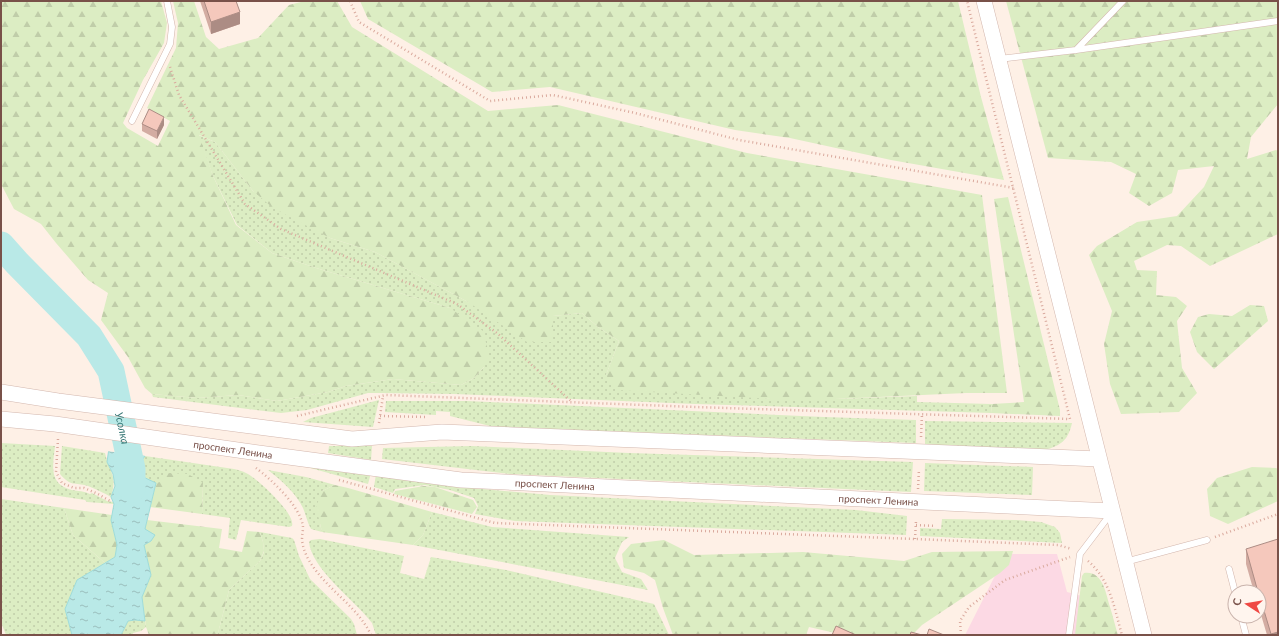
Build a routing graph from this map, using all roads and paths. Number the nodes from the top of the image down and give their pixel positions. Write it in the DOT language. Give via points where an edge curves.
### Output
graph roads {
  1 [pos="167,1"];
  2 [pos="350,1"];
  3 [pos="967,1"];
  4 [pos="984,1"];
  5 [pos="1123,1"];
  6 [pos="1278,21"];
  7 [pos="1076,50"];
  8 [pos="165,53"];
  9 [pos="999,59"];
  10 [pos="132,121"];
  11 [pos="1014,188"];
  12 [pos="1,392"];
  13 [pos="383,396"];
  14 [pos="573,402"];
  15 [pos="922,414"];
  16 [pos="297,416"];
  17 [pos="380,416"];
  18 [pos="433,417"];
  19 [pos="1,419"];
  20 [pos="379,423"];
  21 [pos="57,430"];
  22 [pos="921,437"];
  23 [pos="1099,459"];
  24 [pos="253,466"];
  25 [pos="919,469"];
  26 [pos="334,479"];
  27 [pos="918,489"];
  28 [pos="110,501"];
  29 [pos="1112,511"];
  30 [pos="1278,514"];
  31 [pos="916,520"];
  32 [pos="916,525"];
  33 [pos="936,526"];
  34 [pos="914,538"];
  35 [pos="1207,540"];
  36 [pos="1080,554"];
  37 [pos="1125,562"];
  38 [pos="1229,569"];
  39 [pos="1233,584"];
  40 [pos="1243,624"];
  41 [pos="371,635"];
  42 [pos="961,635"];
  43 [pos="1069,635"];
  44 [pos="1122,635"];
  45 [pos="1144,635"];
  46 [pos="1246,635"];
  1 -- 8 [label="lane" via="172,27 170,44"];
  2 -- 11 [label="path" via="359,22 490,101 553,95 739,140"];
  3 -- 11 [label="path"];
  4 -- 9 [label="street"];
  5 -- 7 [label="lane"];
  6 -- 7 [label="lane"];
  7 -- 9 [label="lane"];
  8 -- 10 [label="lane"];
  8 -- 14 [label="path" via="179,95 245,204 281,229 457,304 497,333"];
  9 -- 23 [label="street"];
  11 -- 15 [label="path" via="1070,418"];
  12 -- 23 [label="street" via="352,439 442,432"];
  13 -- 14 [label="path"];
  13 -- 16 [label="path"];
  13 -- 17 [label="path"];
  14 -- 15 [label="path"];
  15 -- 22 [label="path"];
  17 -- 18 [label="path"];
  17 -- 20 [label="path"];
  19 -- 21 [label="street, проспект Ленина"];
  21 -- 28 [label="path" via="56,472 62,483 90,490"];
  21 -- 29 [label="street, проспект Ленина" via="460,480"];
  23 -- 29 [label="street"];
  24 -- 41 [label="path" via="285,494 295,508 303,527 302,540 306,555 314,569 360,615"];
  25 -- 27 [label="path"];
  26 -- 34 [label="path" via="495,524"];
  29 -- 36 [label="lane"];
  29 -- 37 [label="street"];
  30 -- 35 [label="path"];
  31 -- 32 [label="path"];
  32 -- 33 [label="path"];
  32 -- 34 [label="path"];
  34 -- 36 [label="path" via="1058,545"];
  35 -- 37 [label="lane"];
  36 -- 42 [label="path" via="1005,580 969,606 960,621"];
  36 -- 43 [label="lane"];
  36 -- 44 [label="path" via="1106,581"];
  37 -- 45 [label="street"];
  38 -- 39 [label="lane"];
  40 -- 46 [label="lane"];
}
